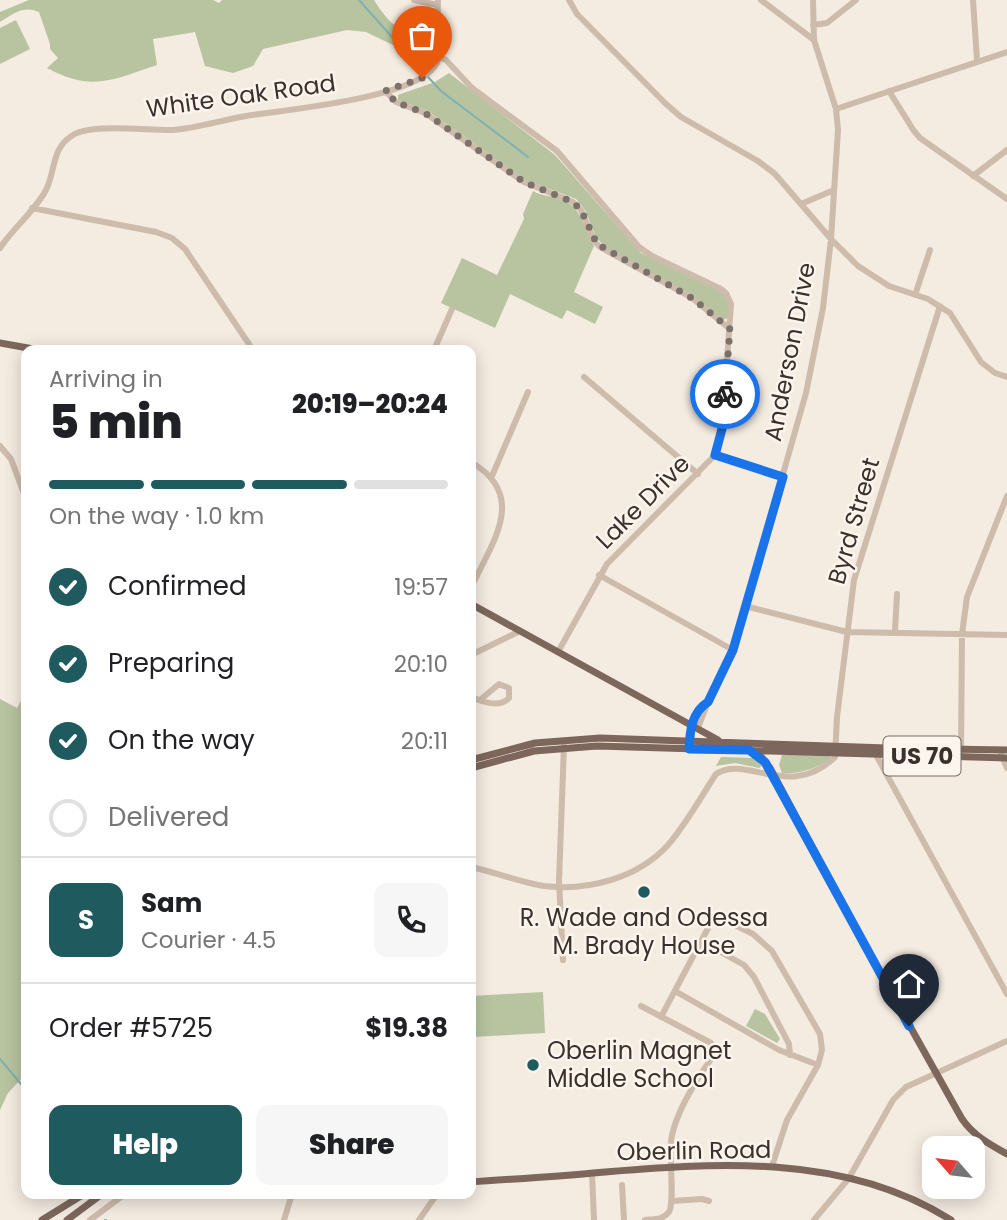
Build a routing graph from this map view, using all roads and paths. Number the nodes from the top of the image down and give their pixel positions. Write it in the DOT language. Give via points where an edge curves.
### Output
graph roads {
  1 [pos="414,0"];
  2 [pos="569,0"];
  3 [pos="761,0"];
  4 [pos="813,0"];
  5 [pos="856,0"];
  6 [pos="972,0"];
  7 [pos="438,3"];
  8 [pos="813,25"];
  9 [pos="814,40"];
  10 [pos="1007,51"];
  11 [pos="439,57"];
  12 [pos="977,60"];
  13 [pos="385,91"];
  14 [pos="889,92"];
  15 [pos="836,109"];
  16 [pos="1007,150"];
  17 [pos="973,176"];
  18 [pos="834,190"];
  19 [pos="1007,199"];
  20 [pos="801,204"];
  21 [pos="32,208"];
  22 [pos="831,239"];
  23 [pos="0,248"];
  24 [pos="930,250"];
  25 [pos="915,295"];
  26 [pos="940,306"];
  27 [pos="452,309"];
  28 [pos="730,329"];
  29 [pos="0,343"];
  30 [pos="250,345"];
  31 [pos="436,345"];
  32 [pos="21,347"];
  33 [pos="584,377"];
  34 [pos="1007,377"];
  35 [pos="528,392"];
  36 [pos="0,446"];
  37 [pos="715,455"];
  38 [pos="476,465"];
  39 [pos="698,474"];
  40 [pos="492,476"];
  41 [pos="783,477"];
  42 [pos="21,486"];
  43 [pos="1007,496"];
  44 [pos="599,575"];
  45 [pos="476,577"];
  46 [pos="897,594"];
  47 [pos="745,606"];
  48 [pos="476,607"];
  49 [pos="520,631"];
  50 [pos="895,631"];
  51 [pos="847,632"];
  52 [pos="962,634"];
  53 [pos="1007,635"];
  54 [pos="733,650"];
  55 [pos="558,652"];
  56 [pos="476,653"];
  57 [pos="476,699"];
  58 [pos="480,700"];
  59 [pos="694,726"];
  60 [pos="722,742"];
  61 [pos="564,743"];
  62 [pos="693,745"];
  63 [pos="773,747"];
  64 [pos="749,750"];
  65 [pos="836,750"];
  66 [pos="876,751"];
  67 [pos="961,753"];
  68 [pos="1004,754"];
  69 [pos="476,759"];
  70 [pos="476,767"];
  71 [pos="1007,768"];
  72 [pos="773,776"];
  73 [pos="476,868"];
  74 [pos="559,887"];
  75 [pos="701,941"];
  76 [pos="562,960"];
  77 [pos="675,990"];
  78 [pos="1007,994"];
  79 [pos="641,1006"];
  80 [pos="661,1017"];
  81 [pos="1007,1041"];
  82 [pos="790,1055"];
  83 [pos="818,1065"];
  84 [pos="935,1073"];
  85 [pos="1007,1154"];
  86 [pos="772,1166"];
  87 [pos="670,1167"];
  88 [pos="592,1173"];
  89 [pos="849,1178"];
  90 [pos="476,1182"];
  91 [pos="622,1185"];
  92 [pos="77,1199"];
  93 [pos="95,1199"];
  94 [pos="118,1199"];
  95 [pos="290,1199"];
  96 [pos="434,1199"];
  97 [pos="672,1201"];
  98 [pos="709,1201"];
  99 [pos="56,1216"];
  100 [pos="939,1217"];
  101 [pos="42,1220"];
  102 [pos="67,1220"];
  103 [pos="90,1220"];
  104 [pos="284,1220"];
  105 [pos="419,1220"];
  106 [pos="594,1220"];
  107 [pos="624,1220"];
  108 [pos="645,1220"];
  109 [pos="814,1220"];
  110 [pos="951,1220"];
  1 -- 7 [label="street"];
  2 -- 20 [label="street" via="577,14 665,103 758,161"];
  3 -- 9 [label="street"];
  4 -- 8 [label="street, Anderson Drive"];
  5 -- 8 [label="street" via="827,23"];
  6 -- 12 [label="street"];
  7 -- 11 [label="street"];
  8 -- 9 [label="street, Anderson Drive"];
  9 -- 15 [label="street, Anderson Drive"];
  10 -- 12 [label="street"];
  11 -- 13 [label="street, White Oak Road" via="429,74"];
  11 -- 28 [label="street, Lake Drive" via="472,88 557,151 639,247 726,293 731,304"];
  12 -- 14 [label="street"];
  13 -- 21 [label="street, White Oak Road" via="177,130 79,132 56,153 49,183"];
  13 -- 28 [label="street" via="396,102 425,113 524,182 573,202 597,244 692,298"];
  14 -- 15 [label="street"];
  14 -- 17 [label="street" via="914,131"];
  15 -- 18 [label="street, Anderson Drive"];
  16 -- 17 [label="street"];
  17 -- 19 [label="street"];
  18 -- 20 [label="street"];
  18 -- 22 [label="street, Anderson Drive"];
  20 -- 22 [label="street"];
  21 -- 23 [label="street, White Oak Road"];
  21 -- 30 [label="street" via="172,238 185,249"];
  22 -- 25 [label="street" via="870,275"];
  22 -- 41 [label="street, Anderson Drive" via="806,394"];
  24 -- 25 [label="street"];
  25 -- 26 [label="street"];
  26 -- 34 [label="street" via="961,327 981,362"];
  26 -- 51 [label="street, Byrd Street" via="854,580"];
  27 -- 31 [label="street"];
  28 -- 37 [label="street, Lake Drive" via="722,429"];
  29 -- 32 [label="main road"];
  33 -- 39 [label="street"];
  35 -- 40 [label="street"];
  36 -- 42 [label="street" via="11,459"];
  37 -- 39 [label="street, Lake Drive"];
  37 -- 41 [label="street"];
  38 -- 40 [label="street"];
  39 -- 44 [label="street, Lake Drive"];
  40 -- 45 [label="street" via="503,497 503,511"];
  41 -- 47 [label="street, Anderson Drive"];
  43 -- 52 [label="street" via="967,597"];
  44 -- 54 [label="street"];
  44 -- 55 [label="street, Lake Drive"];
  46 -- 50 [label="street"];
  47 -- 51 [label="street"];
  47 -- 54 [label="street, Anderson Drive"];
  48 -- 49 [label="main road"];
  49 -- 55 [label="main road"];
  49 -- 56 [label="street"];
  50 -- 51 [label="street"];
  50 -- 52 [label="street"];
  51 -- 65 [label="street, Byrd Street"];
  52 -- 53 [label="street"];
  52 -- 67 [label="street"];
  54 -- 59 [label="street, Anderson Drive"];
  55 -- 59 [label="main road"];
  57 -- 58 [label="street"];
  58 -- 58 [label="street" via="506,702 509,688 499,684"];
  59 -- 60 [label="main road"];
  59 -- 62 [label="main road"];
  60 -- 62 [label="main road, US 70"];
  60 -- 63 [label="main road, US 70"];
  61 -- 62 [label="main road, US 70"];
  61 -- 69 [label="main road, US 70" via="523,746"];
  61 -- 70 [label="main road, US 70"];
  61 -- 74 [label="street"];
  62 -- 64 [label="main road, US 70"];
  63 -- 64 [label="main road, US 70"];
  63 -- 65 [label="main road, US 70"];
  63 -- 72 [label="main road"];
  64 -- 72 [label="main road" via="762,758"];
  65 -- 66 [label="main road, US 70"];
  65 -- 72 [label="street" via="824,767 810,774"];
  66 -- 67 [label="main road, US 70"];
  66 -- 78 [label="street"];
  67 -- 68 [label="main road, US 70"];
  68 -- 71 [label="street"];
  72 -- 74 [label="street" via="723,769 666,847 650,860 606,882"];
  72 -- 84 [label="main road"];
  73 -- 74 [label="street"];
  74 -- 76 [label="street"];
  75 -- 77 [label="street"];
  75 -- 82 [label="street" via="744,965 754,977 789,1044"];
  75 -- 83 [label="street" via="715,915 753,934 772,951 820,1034"];
  77 -- 80 [label="street"];
  77 -- 82 [label="street"];
  79 -- 80 [label="street"];
  80 -- 87 [label="street" via="718,1050 680,1114 671,1139"];
  81 -- 84 [label="street"];
  82 -- 83 [label="street"];
  83 -- 86 [label="street" via="787,1120"];
  84 -- 85 [label="main road" via="970,1130"];
  84 -- 89 [label="street" via="906,1087 893,1100"];
  86 -- 87 [label="main road, Oberlin Road"];
  86 -- 89 [label="main road, Oberlin Road"];
  87 -- 88 [label="main road, Oberlin Road"];
  87 -- 97 [label="street"];
  88 -- 90 [label="main road, Oberlin Road"];
  88 -- 106 [label="street"];
  89 -- 100 [label="main road, Oberlin Road" via="907,1195"];
  89 -- 109 [label="street"];
  91 -- 107 [label="street"];
  92 -- 99 [label="main road"];
  93 -- 102 [label="main road"];
  94 -- 103 [label="street"];
  95 -- 104 [label="street"];
  96 -- 105 [label="street"];
  97 -- 98 [label="street"];
  97 -- 108 [label="street" via="660,1219"];
  99 -- 101 [label="main road"];
  100 -- 110 [label="main road, Oberlin Road"];
}
